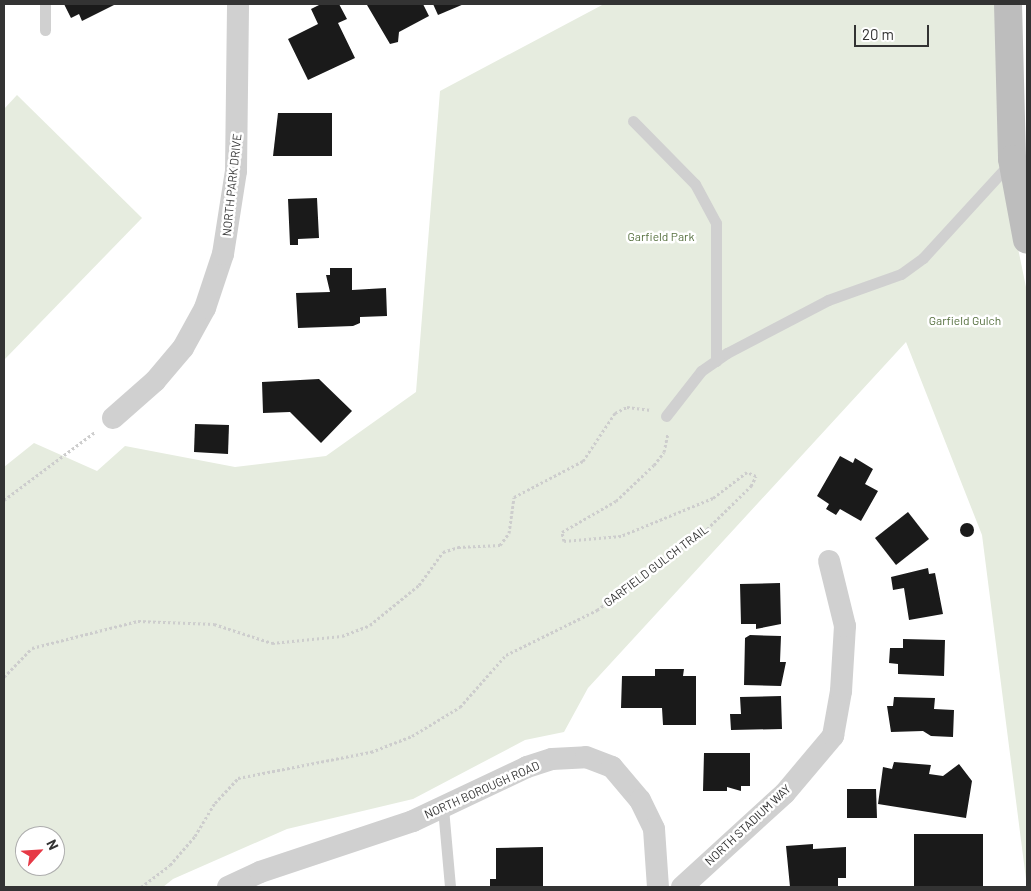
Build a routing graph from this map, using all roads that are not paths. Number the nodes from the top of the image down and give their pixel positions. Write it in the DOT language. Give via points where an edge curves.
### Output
graph roads {
  1 [pos="46,4"];
  2 [pos="1008,4"];
  3 [pos="245,7"];
  4 [pos="45,30"];
  5 [pos="633,121"];
  6 [pos="1012,159"];
  7 [pos="1027,240"];
  8 [pos="716,361"];
  9 [pos="666,416"];
  10 [pos="113,418"];
  11 [pos="829,561"];
  12 [pos="443,808"];
  13 [pos="234,886"];
  14 [pos="450,887"];
  15 [pos="658,887"];
  16 [pos="682,887"];
  1 -- 4 [label="lane"];
  2 -- 6 [label="main road"];
  3 -- 10 [label="street, NORTH PARK DRIVE" via="236,171 224,254 205,308 183,348 155,381"];
  5 -- 8 [label="lane" via="695,184 716,223"];
  6 -- 7 [label="main road"];
  6 -- 8 [label="lane" via="923,258 901,274 828,300"];
  8 -- 9 [label="lane" via="689,384"];
  11 -- 16 [label="street, NORTH STADIUM WAY" via="845,626 841,691 832,736 784,792"];
  12 -- 13 [label="street, NORTH BOROUGH ROAD"];
  12 -- 14 [label="lane"];
  12 -- 15 [label="street, NORTH BOROUGH ROAD" via="527,767 552,759 586,757 612,767 640,800 654,829"];
}
